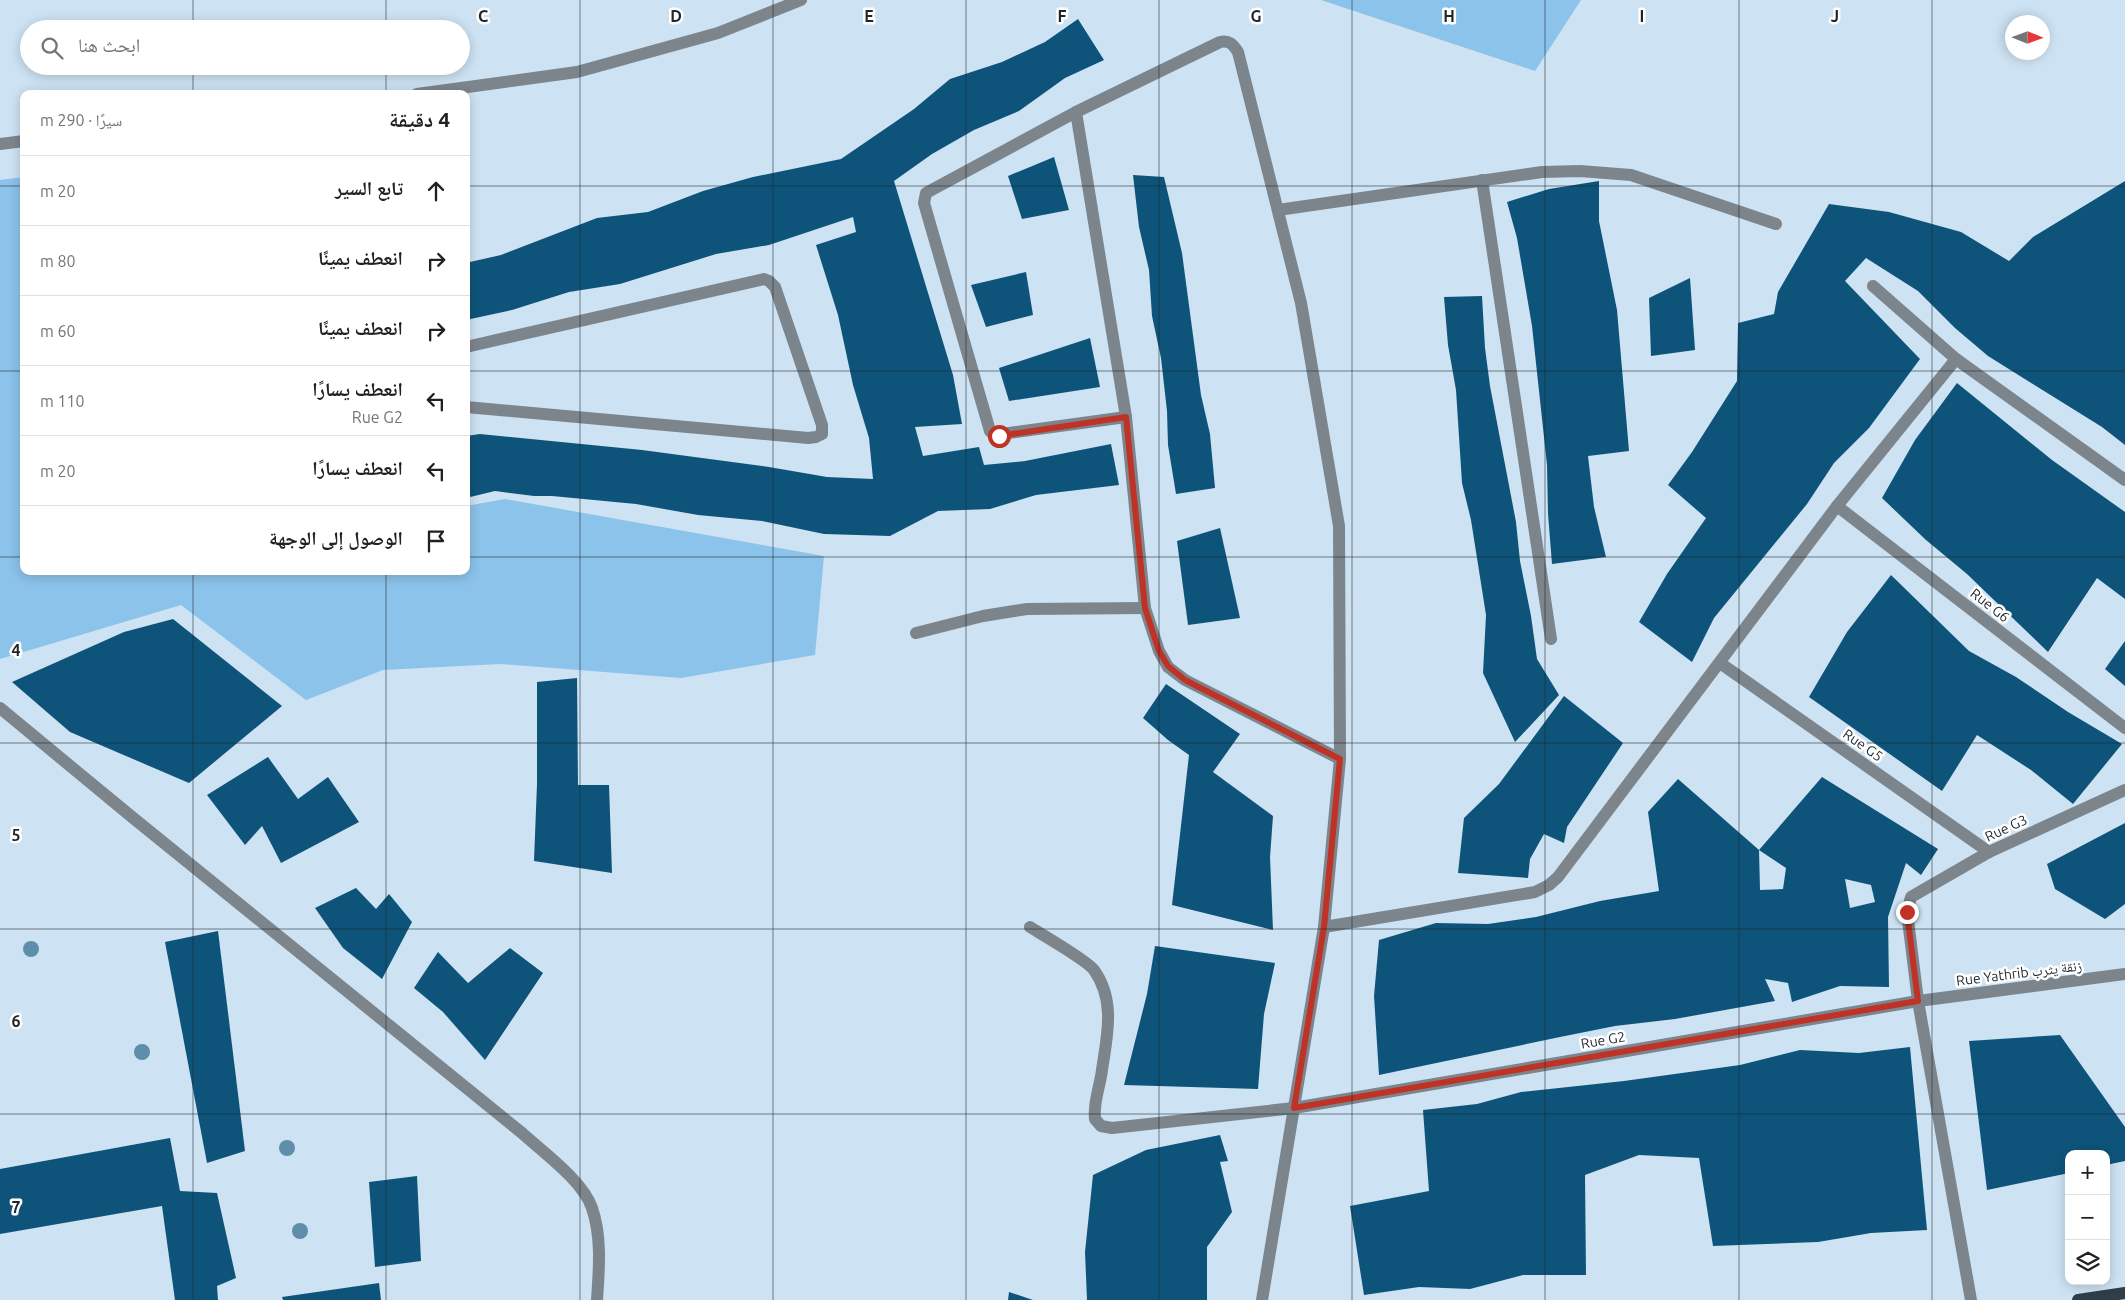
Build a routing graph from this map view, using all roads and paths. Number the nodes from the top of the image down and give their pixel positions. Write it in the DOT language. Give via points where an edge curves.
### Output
graph roads {
  1 [pos="801,0"];
  2 [pos="446,90"];
  3 [pos="1076,112"];
  4 [pos="20,142"];
  5 [pos="0,144"];
  6 [pos="1482,180"];
  7 [pos="1278,210"];
  8 [pos="1776,224"];
  9 [pos="1873,286"];
  10 [pos="470,346"];
  11 [pos="1956,359"];
  12 [pos="470,407"];
  13 [pos="1126,417"];
  14 [pos="2125,480"];
  15 [pos="1837,506"];
  16 [pos="1145,608"];
  17 [pos="916,634"];
  18 [pos="1551,640"];
  19 [pos="1720,663"];
  20 [pos="0,708"];
  21 [pos="2125,728"];
  22 [pos="1340,759"];
  23 [pos="2125,790"];
  24 [pos="1989,852"];
  25 [pos="1030,927"];
  26 [pos="1324,927"];
  27 [pos="2125,974"];
  28 [pos="1918,1001"];
  29 [pos="1294,1108"];
  30 [pos="2125,1292"];
  31 [pos="597,1300"];
  32 [pos="1262,1300"];
  33 [pos="1970,1300"];
  34 [pos="2078,1300"];
  1 -- 2 [label="street" via="718,33 577,72"];
  3 -- 7 [label="street" via="1220,42 1230,42 1238,52"];
  3 -- 13 [label="street"];
  3 -- 13 [label="street" via="926,192 924,203 990,431 994,435"];
  4 -- 5 [label="street"];
  6 -- 7 [label="street"];
  6 -- 8 [label="street" via="1542,172 1631,175"];
  6 -- 18 [label="street"];
  7 -- 22 [label="street" via="1301,303 1339,526"];
  9 -- 11 [label="street"];
  10 -- 12 [label="street" via="764,279 775,287 822,425 822,434 808,438"];
  11 -- 14 [label="street"];
  11 -- 15 [label="street"];
  13 -- 16 [label="street"];
  15 -- 19 [label="street"];
  15 -- 21 [label="street, Rue G6"];
  16 -- 17 [label="street" via="1027,609 983,616"];
  16 -- 22 [label="street" via="1159,651 1168,666 1185,680"];
  19 -- 24 [label="street, Rue G5"];
  19 -- 26 [label="street" via="1549,885 1535,892"];
  20 -- 31 [label="street" via="522,1133 573,1179 592,1206 597,1227"];
  22 -- 26 [label="street"];
  23 -- 24 [label="street, Rue G3"];
  24 -- 28 [label="street, Rue G3" via="1911,897 1907,912"];
  25 -- 29 [label="street, Rue G2" via="1094,969 1108,998 1109,1025 1094,1105 1095,1119 1101,1126 1112,1128"];
  26 -- 29 [label="street"];
  27 -- 28 [label="street, Rue Yathrib زنقة يثرب"];
  28 -- 29 [label="street, Rue G2"];
  28 -- 33 [label="street"];
  29 -- 32 [label="street"];
  30 -- 34 [label="main road"];
}
